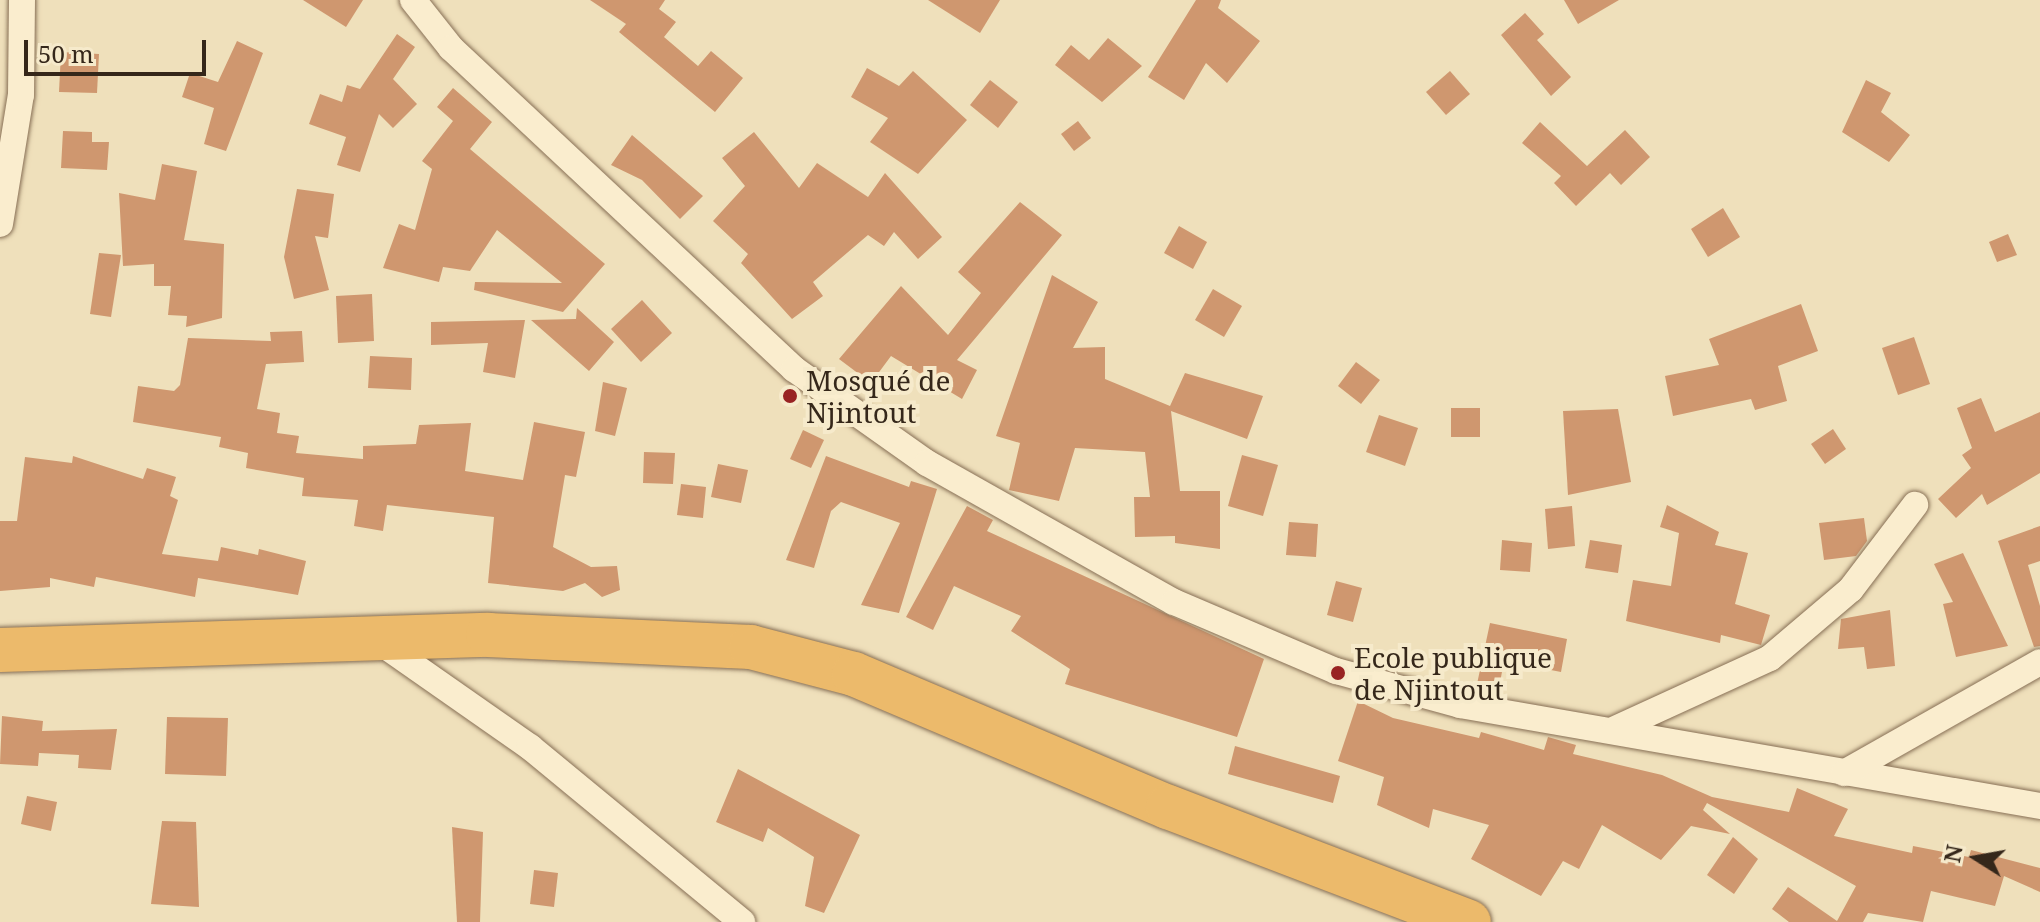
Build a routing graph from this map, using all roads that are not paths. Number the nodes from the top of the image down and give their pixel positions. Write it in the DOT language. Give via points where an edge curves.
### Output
graph roads {
  1 [pos="22,0"];
  2 [pos="413,0"];
  3 [pos="0,224"];
  4 [pos="1915,505"];
  5 [pos="377,640"];
  6 [pos="0,650"];
  7 [pos="2040,662"];
  8 [pos="1615,729"];
  9 [pos="1844,773"];
  10 [pos="2040,806"];
  11 [pos="742,922"];
  12 [pos="1469,922"];
  1 -- 3 [label="street" via="21,95"];
  2 -- 8 [label="street" via="451,48 723,307 794,369 927,463 1174,602 1336,671 1460,705"];
  4 -- 8 [label="street" via="1851,589 1770,658"];
  5 -- 6 [label="highway"];
  5 -- 11 [label="street" via="530,747"];
  5 -- 12 [label="highway" via="620,636 751,647 804,659"];
  7 -- 9 [label="street"];
  8 -- 9 [label="street"];
  9 -- 10 [label="street"];
}
